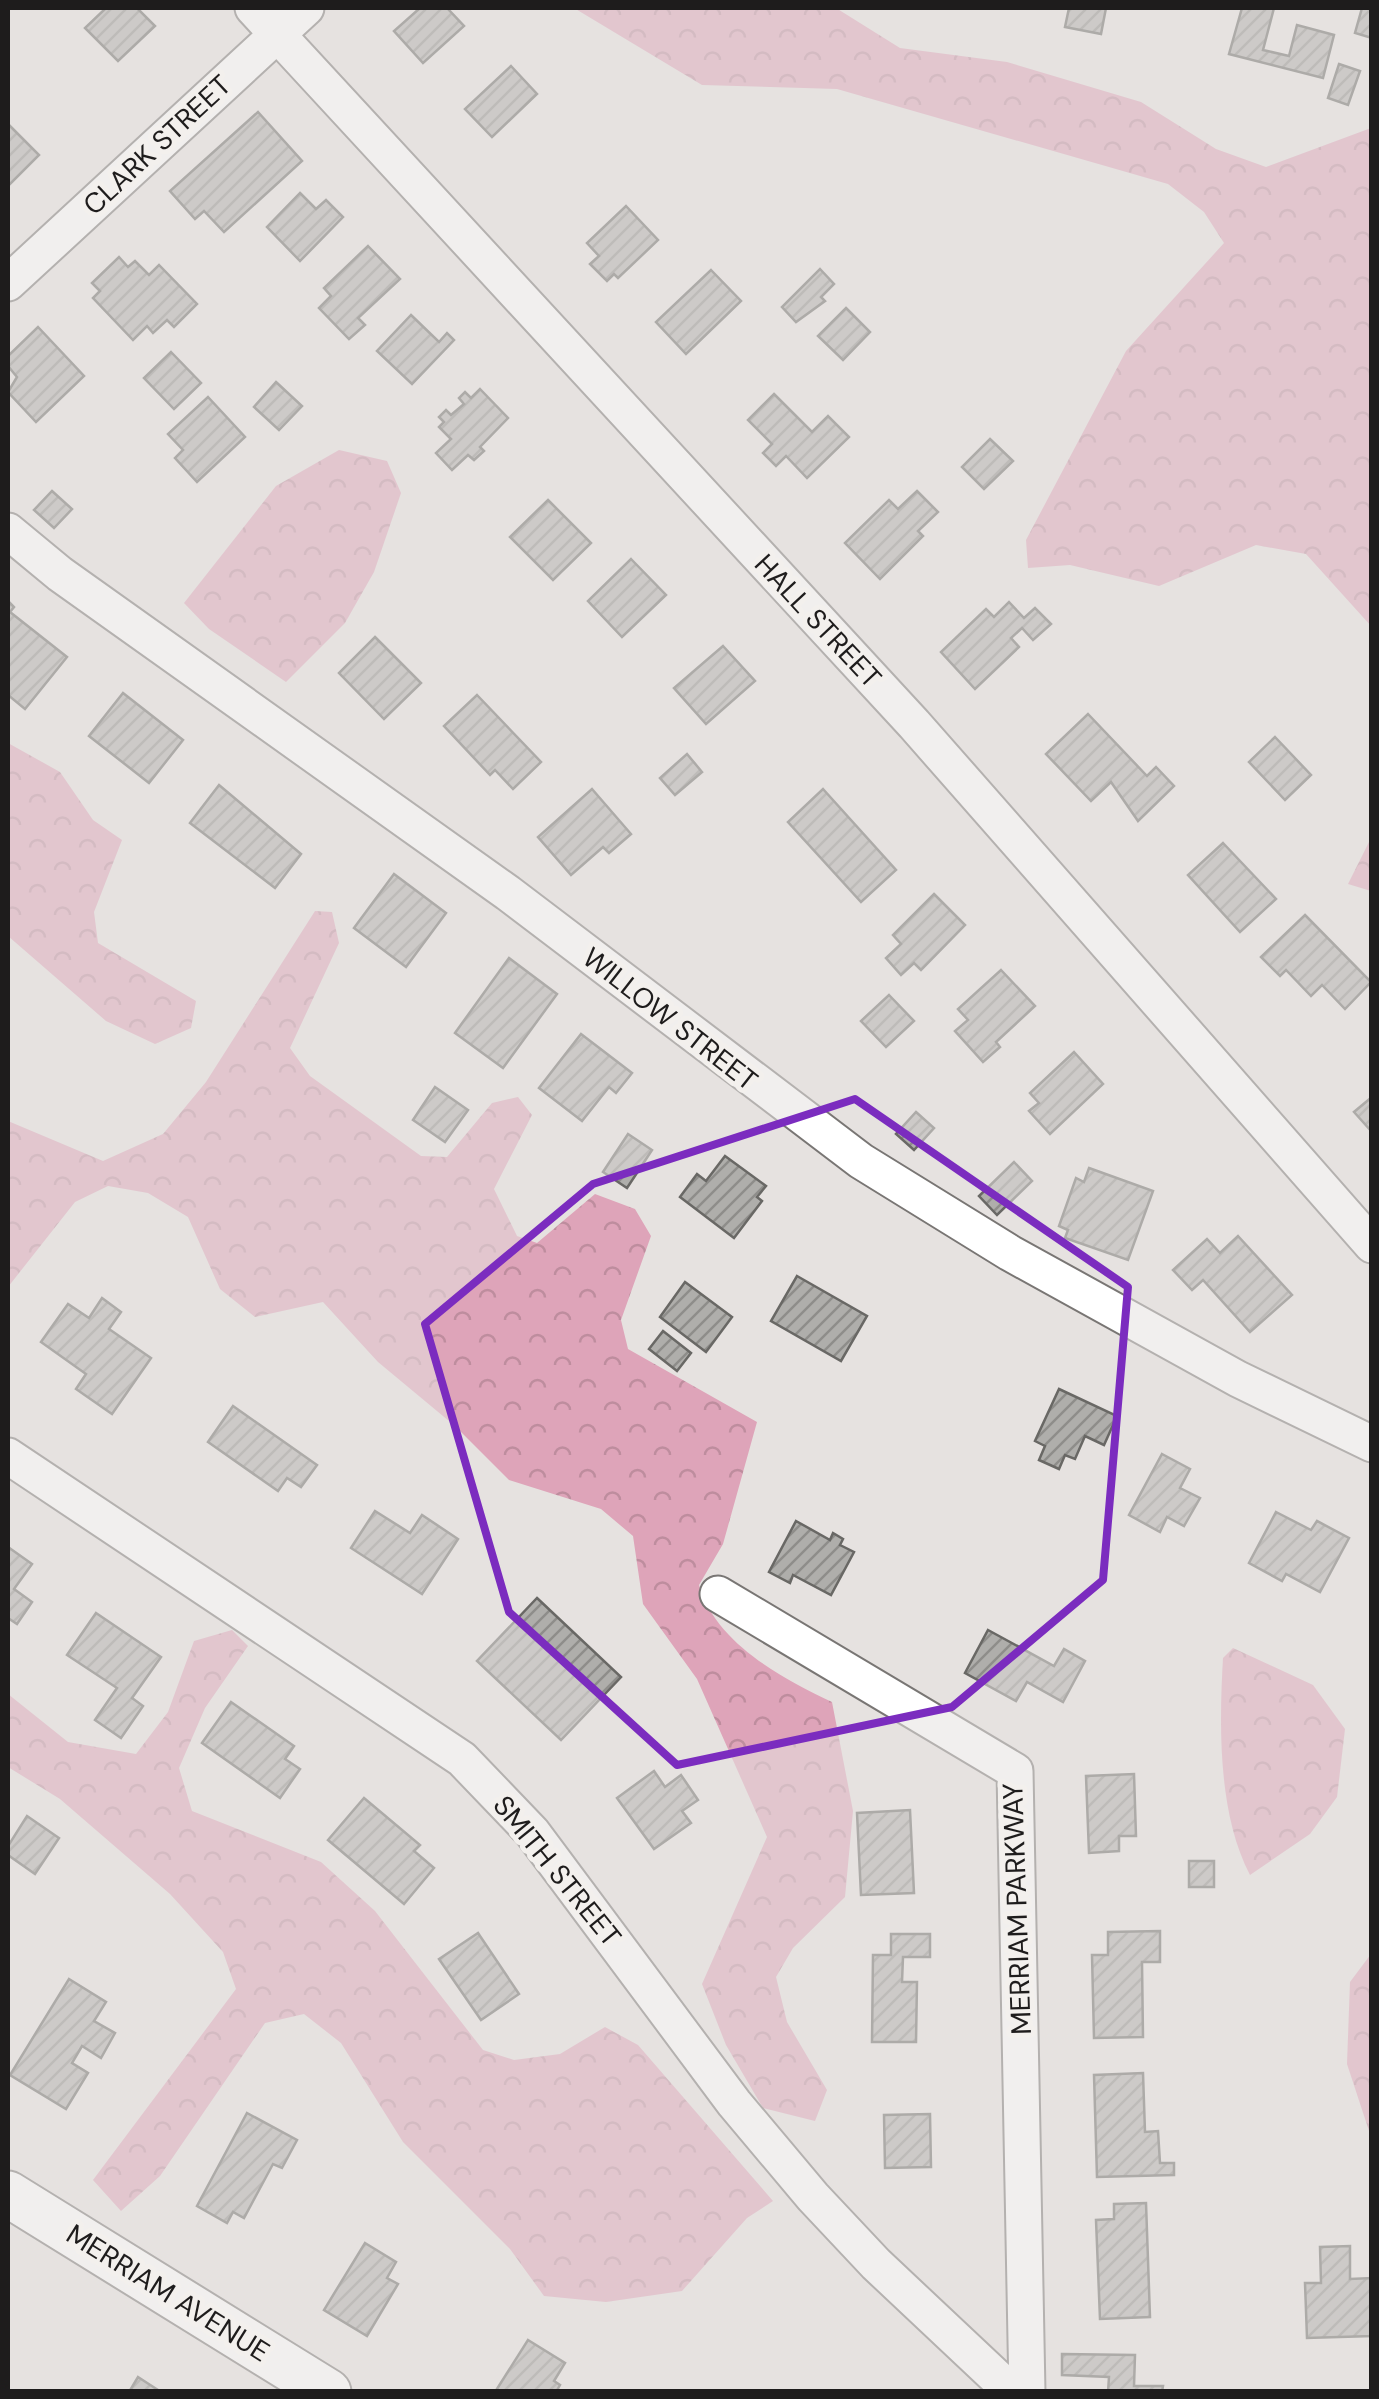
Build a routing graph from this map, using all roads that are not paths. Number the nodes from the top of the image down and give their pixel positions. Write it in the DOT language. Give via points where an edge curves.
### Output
graph roads {
  1 [pos="253,8"];
  2 [pos="306,8"];
  3 [pos="277,35"];
  4 [pos="8,283"];
  5 [pos="8,530"];
  6 [pos="1372,1245"];
  7 [pos="1372,1444"];
  8 [pos="8,1456"];
  9 [pos="718,1594"];
  10 [pos="8,2194"];
  11 [pos="328,2392"];
  12 [pos="1012,2392"];
  13 [pos="1028,2392"];
  1 -- 3 [label="street, HALL STREET"];
  2 -- 3 [label="street, CLARK STREET"];
  3 -- 4 [label="street, CLARK STREET"];
  3 -- 6 [label="street, HALL STREET" via="914,724"];
  5 -- 7 [label="street, WILLOW STREET" via="60,574 508,893 861,1161 1010,1253"];
  8 -- 12 [label="street, SMITH STREET" via="462,1759 544,1847 734,2104 813,2196"];
  9 -- 13 [label="street, MERRIAM PARKWAY" via="1016,1771"];
  10 -- 11 [label="street, MERRIAM AVENUE"];
}
